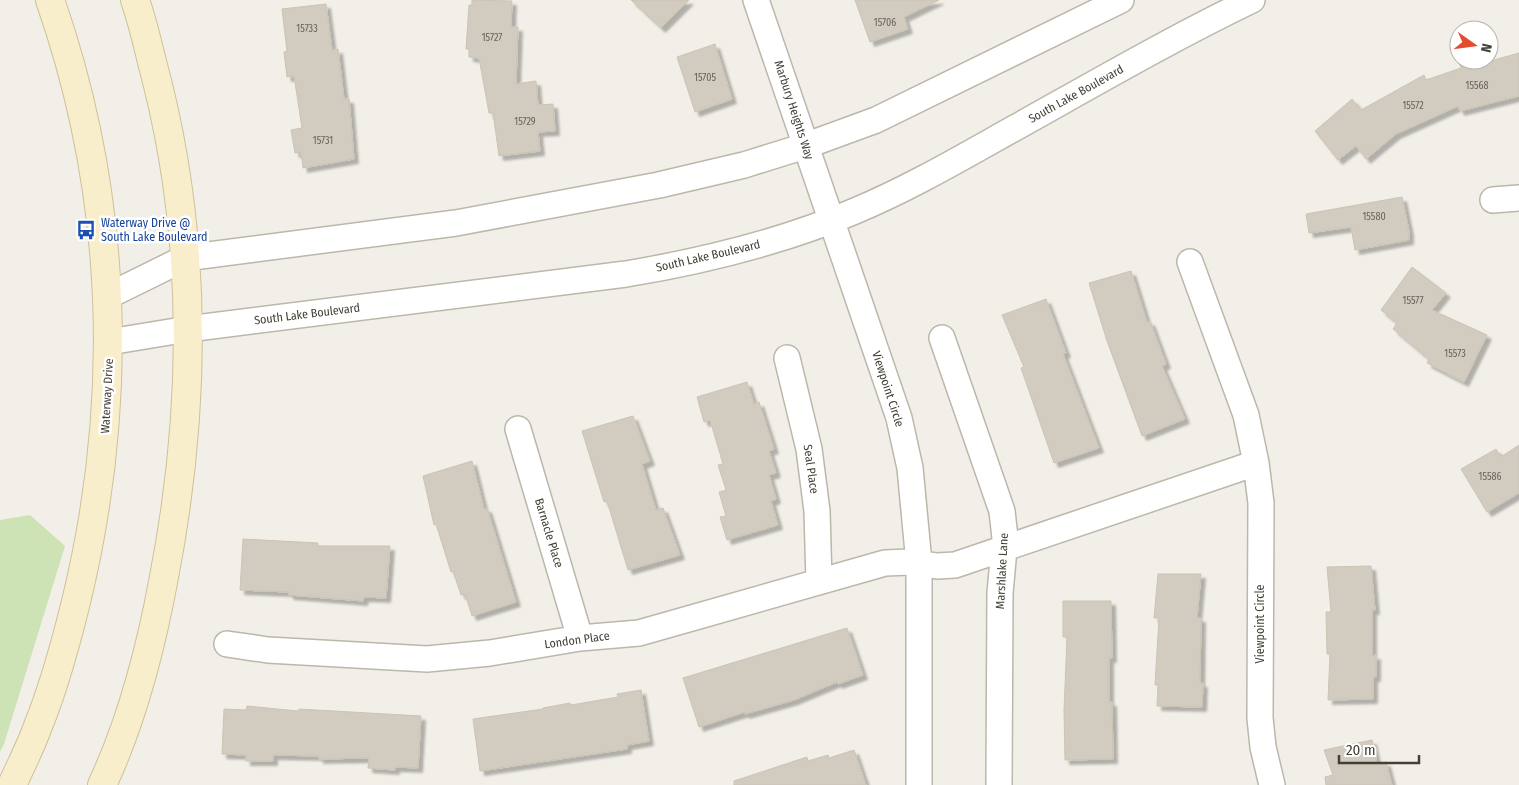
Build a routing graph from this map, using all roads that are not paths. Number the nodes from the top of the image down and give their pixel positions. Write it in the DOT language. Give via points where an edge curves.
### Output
graph roads {
  1 [pos="50,0"];
  2 [pos="135,0"];
  3 [pos="756,0"];
  4 [pos="1121,0"];
  5 [pos="1252,0"];
  6 [pos="806,146"];
  7 [pos="1519,198"];
  8 [pos="1493,200"];
  9 [pos="830,220"];
  10 [pos="186,258"];
  11 [pos="1190,262"];
  12 [pos="108,296"];
  13 [pos="188,329"];
  14 [pos="942,338"];
  15 [pos="109,342"];
  16 [pos="787,358"];
  17 [pos="518,429"];
  18 [pos="1256,463"];
  19 [pos="1004,549"];
  20 [pos="919,563"];
  21 [pos="819,582"];
  22 [pos="580,638"];
  23 [pos="227,644"];
  24 [pos="12,785"];
  25 [pos="102,785"];
  26 [pos="920,785"];
  27 [pos="1000,785"];
  28 [pos="1272,785"];
  1 -- 12 [label="street, Waterway Drive" via="85,125 102,225"];
  2 -- 10 [label="street" via="163,100 177,178"];
  3 -- 6 [label="street, Marbury Heights Way"];
  4 -- 6 [label="street" via="876,120"];
  5 -- 9 [label="street, South Lake Boulevard" via="1189,30 939,171"];
  6 -- 9 [label="street, Marbury Heights Way"];
  6 -- 10 [label="street" via="659,185 475,219"];
  7 -- 8 [label="street"];
  9 -- 13 [label="street, South Lake Boulevard" via="765,243 664,268"];
  9 -- 20 [label="street, Viewpoint Circle" via="899,418 910,468"];
  10 -- 12 [label="street"];
  10 -- 13 [label="street"];
  11 -- 18 [label="street, Viewpoint Circle" via="1246,415"];
  12 -- 15 [label="street, Waterway Drive"];
  13 -- 15 [label="street, South Lake Boulevard"];
  13 -- 25 [label="street" via="187,394 170,547 135,698"];
  14 -- 19 [label="street, Marshlake Lane" via="1002,511"];
  15 -- 24 [label="street, Waterway Drive" via="106,426 86,559 60,662 38,726"];
  16 -- 21 [label="street, Seal Place" via="809,449 817,511"];
  17 -- 22 [label="street, Barnacle Place"];
  18 -- 19 [label="street"];
  18 -- 28 [label="street, Viewpoint Circle" via="1261,502 1260,718"];
  19 -- 20 [label="street" via="955,564"];
  19 -- 27 [label="street, Marshlake Lane" via="1000,593"];
  20 -- 21 [label="street, London Place" via="885,563"];
  20 -- 26 [label="street, Viewpoint Circle"];
  21 -- 22 [label="street, London Place" via="639,632"];
  22 -- 23 [label="street, London Place" via="427,660 268,650"];
}
